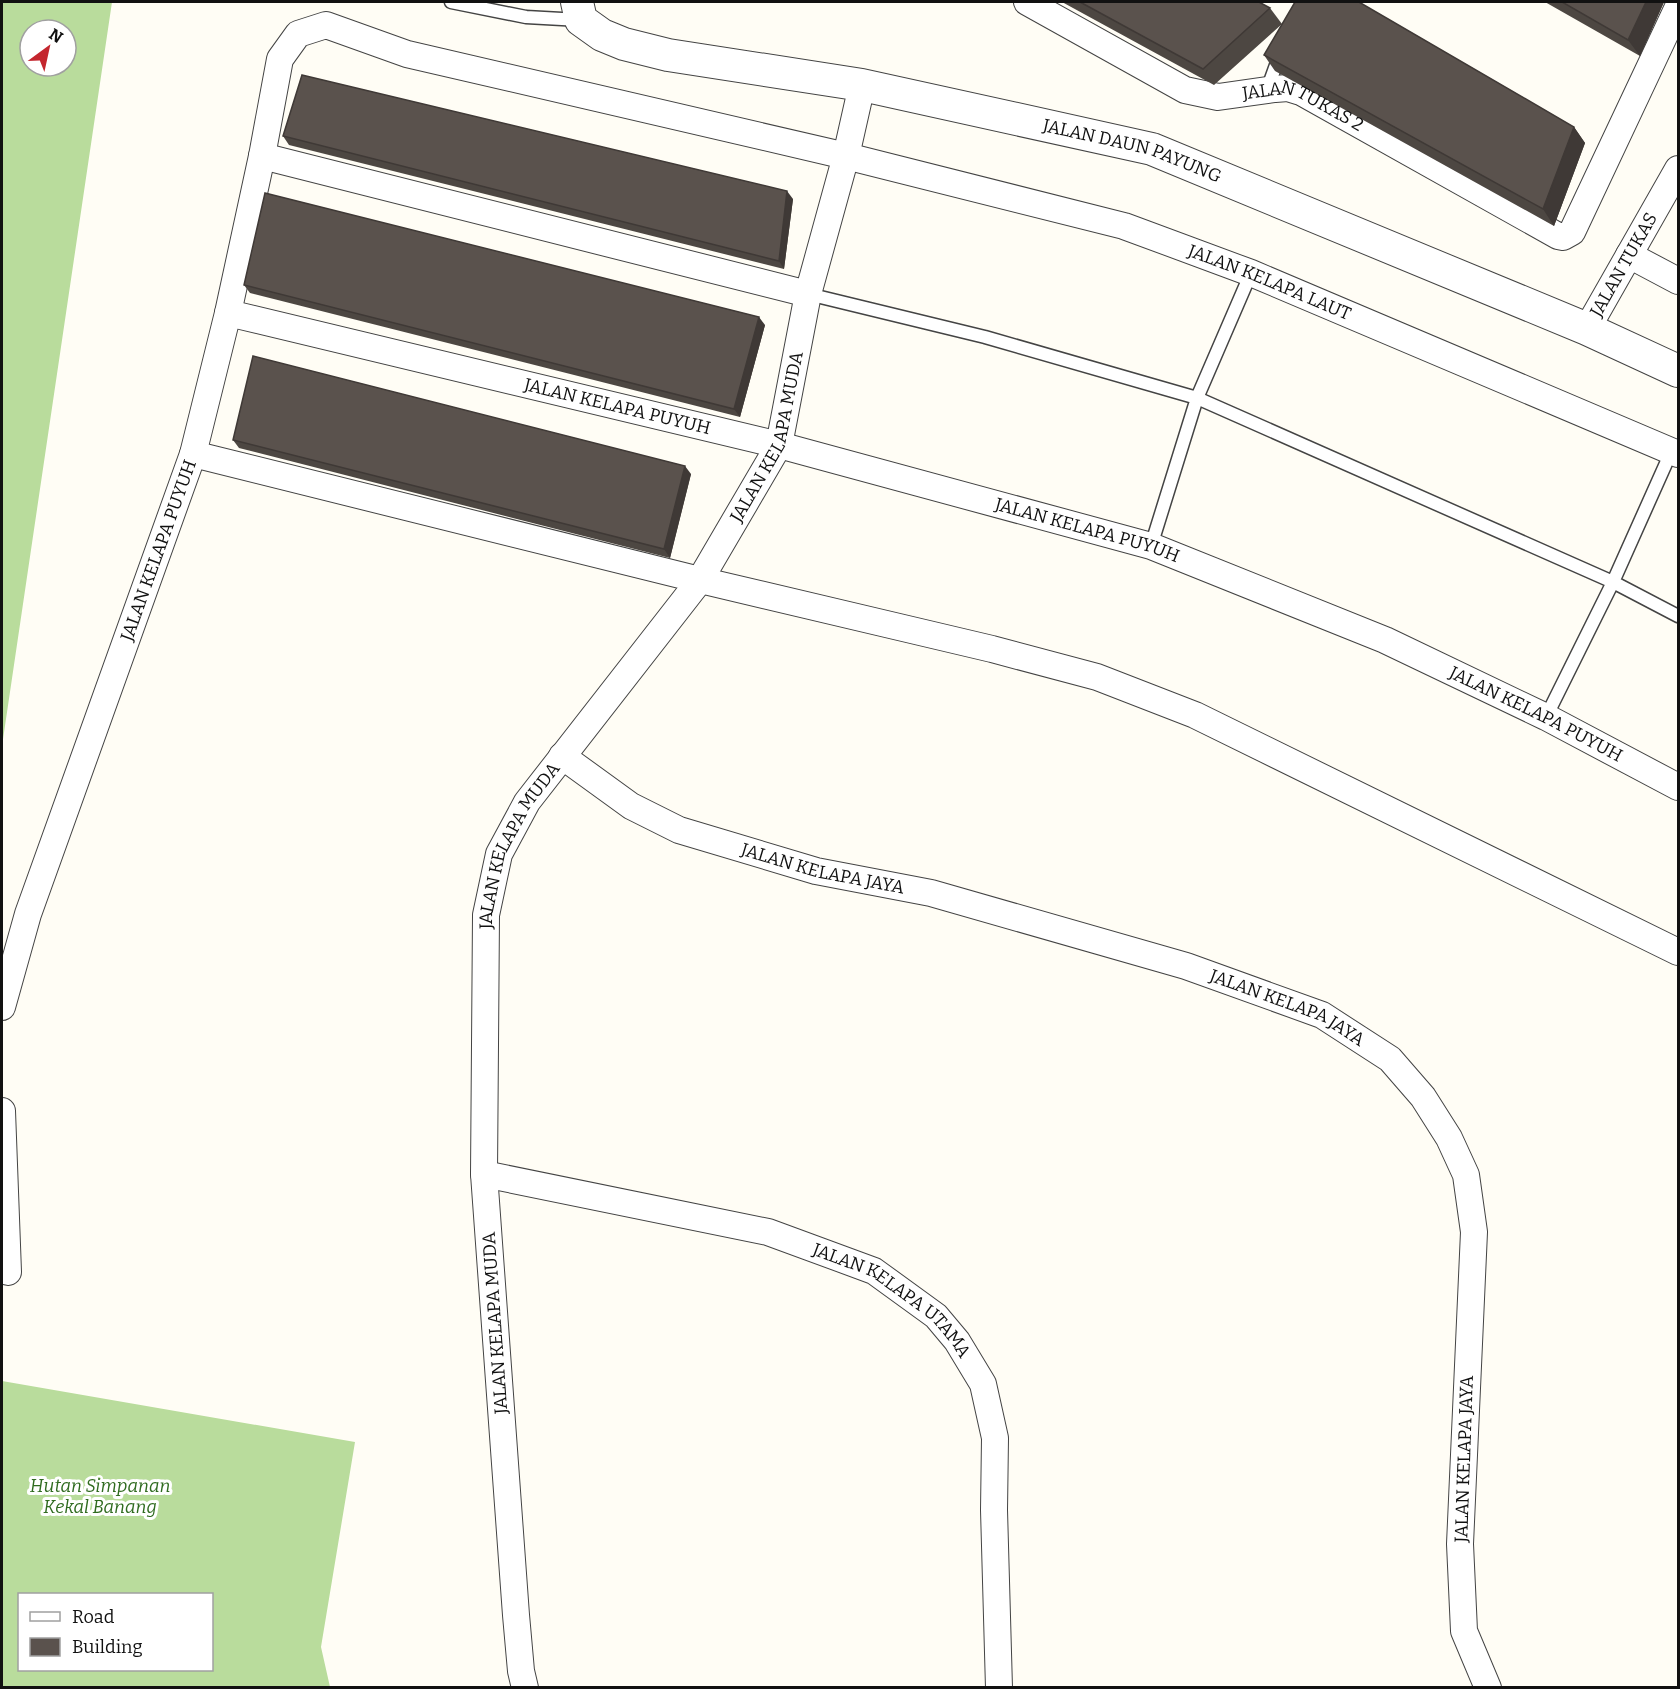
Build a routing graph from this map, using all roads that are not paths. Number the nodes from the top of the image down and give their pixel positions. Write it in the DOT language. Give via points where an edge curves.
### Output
graph roads {
  1 [pos="451,2"];
  2 [pos="1027,2"];
  3 [pos="1678,7"];
  4 [pos="579,11"];
  5 [pos="1285,40"];
  6 [pos="862,85"];
  7 [pos="1267,90"];
  8 [pos="262,156"];
  9 [pos="846,156"];
  10 [pos="1678,169"];
  11 [pos="1629,255"];
  12 [pos="1251,273"];
  13 [pos="1678,281"];
  14 [pos="808,294"];
  15 [pos="228,313"];
  16 [pos="1587,329"];
  17 [pos="1678,371"];
  18 [pos="1197,398"];
  19 [pos="779,445"];
  20 [pos="1675,452"];
  21 [pos="193,454"];
  22 [pos="1151,546"];
  23 [pos="700,580"];
  24 [pos="1613,582"];
  25 [pos="1678,616"];
  26 [pos="1546,717"];
  27 [pos="562,756"];
  28 [pos="1678,787"];
  29 [pos="1678,952"];
  30 [pos="2,1007"];
  31 [pos="2,1111"];
  32 [pos="484,1174"];
  33 [pos="8,1272"];
  34 [pos="525,1688"];
  35 [pos="999,1688"];
  36 [pos="1488,1688"];
  1 -- 4 [label="lane" via="526,17"];
  2 -- 7 [label="street, JALAN TUKAS 2" via="1185,90 1218,97"];
  3 -- 7 [label="street, JALAN TUKAS 2" via="1572,232 1563,237 1301,92 1288,88"];
  4 -- 6 [label="street, JALAN DAUN PAYUNG" via="602,35 624,44 668,55"];
  5 -- 7 [label="lane"];
  6 -- 9 [label="street, JALAN KELAPA MUDA"];
  6 -- 16 [label="street, JALAN DAUN PAYUNG" via="1152,149"];
  8 -- 9 [label="street, JALAN KELAPA LAUT" via="280,59 298,34 326,25 407,54"];
  8 -- 14 [label="street"];
  8 -- 15 [label="street, JALAN KELAPA LAUT"];
  9 -- 12 [label="street, JALAN KELAPA LAUT" via="1124,226"];
  9 -- 14 [label="street, JALAN KELAPA MUDA"];
  10 -- 11 [label="street, JALAN TUKAS"];
  11 -- 13 [label="street"];
  11 -- 16 [label="street, JALAN TUKAS"];
  12 -- 18 [label="lane"];
  12 -- 20 [label="street, JALAN KELAPA LAUT"];
  14 -- 18 [label="lane" via="985,337"];
  14 -- 19 [label="street, JALAN KELAPA MUDA"];
  15 -- 19 [label="street, JALAN KELAPA PUYUH"];
  15 -- 21 [label="street, JALAN KELAPA PUYUH"];
  16 -- 17 [label="street, JALAN DAUN PAYUNG"];
  18 -- 22 [label="lane"];
  18 -- 24 [label="lane"];
  19 -- 22 [label="street, JALAN KELAPA PUYUH"];
  19 -- 23 [label="street, JALAN KELAPA MUDA"];
  20 -- 24 [label="lane"];
  21 -- 23 [label="street"];
  21 -- 30 [label="street, JALAN KELAPA PUYUH" via="28,914"];
  22 -- 26 [label="street, JALAN KELAPA PUYUH" via="1385,640"];
  23 -- 27 [label="street, JALAN KELAPA MUDA"];
  23 -- 29 [label="street" via="1097,677 1195,715"];
  24 -- 25 [label="lane"];
  24 -- 26 [label="lane"];
  26 -- 28 [label="street, JALAN KELAPA PUYUH"];
  27 -- 32 [label="street, JALAN KELAPA MUDA" via="527,802 500,854 486,915"];
  27 -- 36 [label="street, JALAN KELAPA JAYA" via="632,806 679,830 816,871 931,893 1186,966 1322,1015 1390,1059 1423,1097 1449,1138 1467,1175 1472,1205 1460,1545 1464,1631"];
  31 -- 33 [label="street"];
  32 -- 34 [label="street, JALAN KELAPA MUDA" via="516,1616"];
  32 -- 35 [label="street, JALAN KELAPA UTAMA" via="768,1233 873,1271 936,1316 957,1341 983,1384 995,1438"];
}
